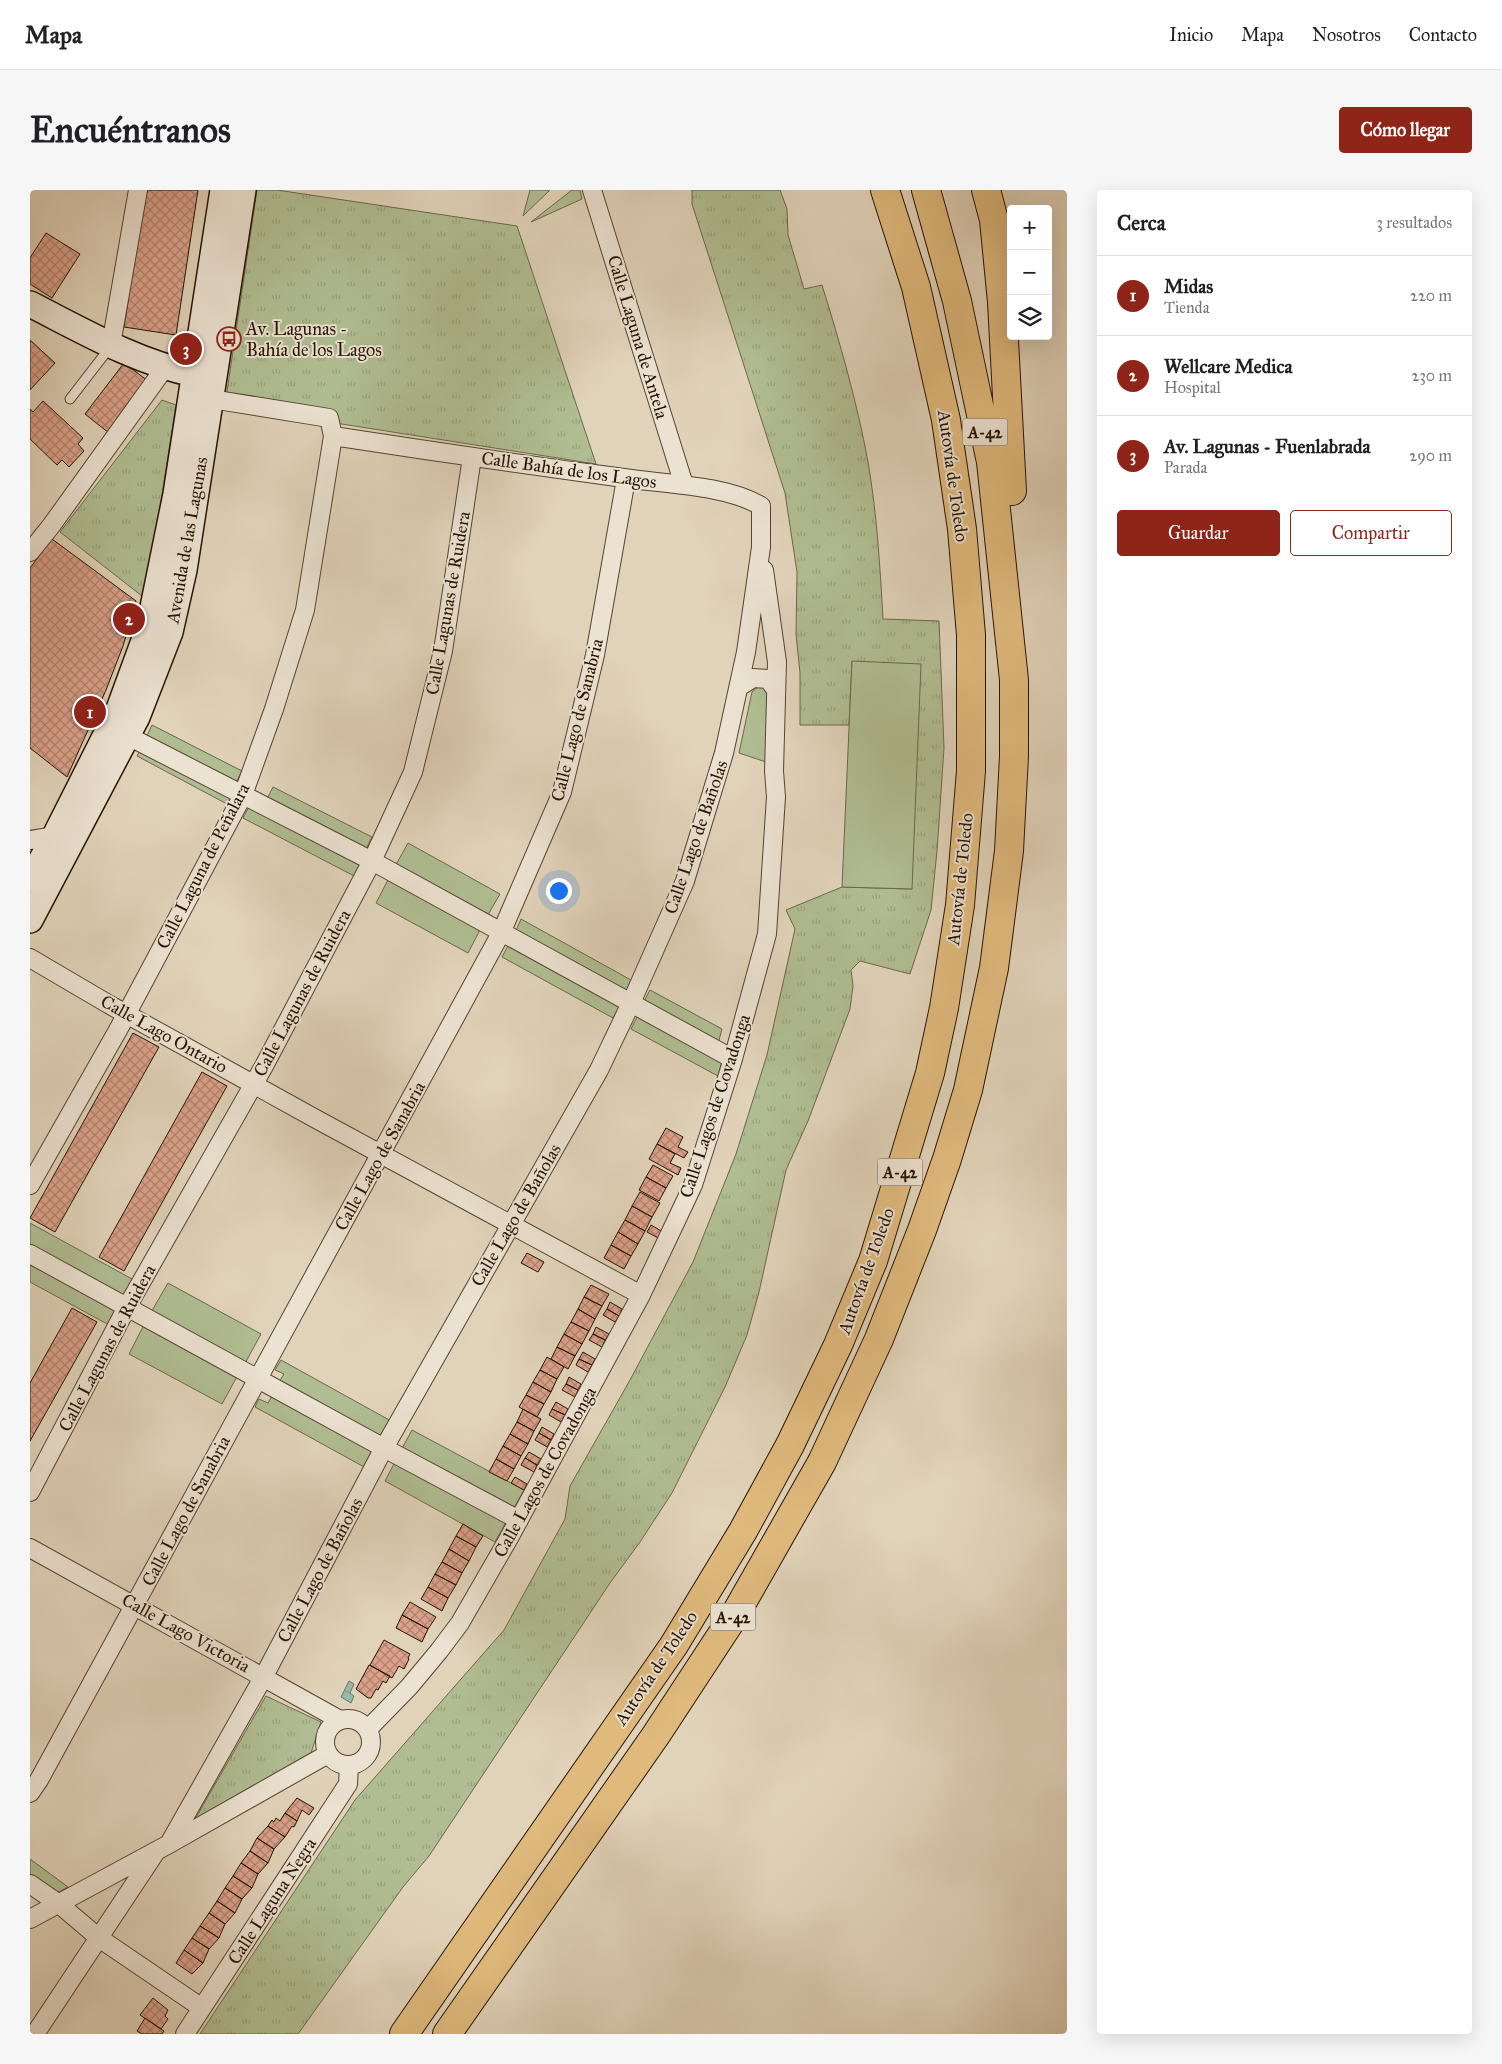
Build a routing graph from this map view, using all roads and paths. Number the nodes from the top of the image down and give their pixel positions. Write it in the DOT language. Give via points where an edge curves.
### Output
graph roads {
  1 [pos="138,190"];
  2 [pos="223,190"];
  3 [pos="243,190"];
  4 [pos="592,190"];
  5 [pos="885,190"];
  6 [pos="926,190"];
  7 [pos="986,190"];
  8 [pos="30,304"];
  9 [pos="111,345"];
  10 [pos="166,366"];
  11 [pos="194,374"];
  12 [pos="70,399"];
  13 [pos="211,399"];
  14 [pos="333,436"];
  15 [pos="472,457"];
  16 [pos="626,478"];
  17 [pos="684,485"];
  18 [pos="761,547"];
  19 [pos="30,552"];
  20 [pos="1014,680"];
  21 [pos="739,687"];
  22 [pos="776,690"];
  23 [pos="128,736"];
  24 [pos="243,795"];
  25 [pos="55,836"];
  26 [pos="30,840"];
  27 [pos="372,861"];
  28 [pos="30,880"];
  29 [pos="30,920"];
  30 [pos="501,933"];
  31 [pos="30,958"];
  32 [pos="631,1003"];
  33 [pos="126,1014"];
  34 [pos="733,1059"];
  35 [pos="254,1085"];
  36 [pos="381,1154"];
  37 [pos="30,1185"];
  38 [pos="510,1225"];
  39 [pos="30,1254"];
  40 [pos="641,1295"];
  41 [pos="127,1307"];
  42 [pos="258,1378"];
  43 [pos="384,1448"];
  44 [pos="30,1492"];
  45 [pos="519,1520"];
  46 [pos="30,1548"];
  47 [pos="136,1605"];
  48 [pos="264,1676"];
  49 [pos="340,1720"];
  50 [pos="368,1729"];
  51 [pos="328,1754"];
  52 [pos="349,1765"];
  53 [pos="30,1793"];
  54 [pos="163,1848"];
  55 [pos="30,1884"];
  56 [pos="59,1904"];
  57 [pos="30,1919"];
  58 [pos="99,1938"];
  59 [pos="202,2008"];
  60 [pos="35,2034"];
  61 [pos="186,2034"];
  62 [pos="404,2034"];
  63 [pos="447,2034"];
  1 -- 9 [label="street"];
  2 -- 11 [label="main road, Avenida de las Lagunas"];
  3 -- 13 [label="main road, Avenida de las Lagunas"];
  4 -- 17 [label="street, Calle Laguna de Antela"];
  5 -- 62 [label="highway, Autovía de Toledo / A-42" via="916,287 946,420 962,529 971,635 971,772 960,905 930,1073 874,1261 790,1446 674,1645"];
  6 -- 20 [label="highway, Autovía de Toledo / A-42" via="957,301 991,462"];
  7 -- 20 [label="highway" via="994,220 1002,302 1016,551"];
  8 -- 9 [label="main road"];
  9 -- 10 [label="main road"];
  9 -- 12 [label="lane"];
  10 -- 11 [label="main road"];
  10 -- 19 [label="street"];
  11 -- 25 [label="main road, Avenida de las Lagunas" via="176,494 149,627 119,710"];
  13 -- 14 [label="street" via="329,418"];
  13 -- 23 [label="main road, Avenida de las Lagunas" via="184,570 170,632"];
  14 -- 15 [label="street, Calle Bahía de los Lagos"];
  14 -- 24 [label="street, Calle Laguna de Peñalara" via="305,610"];
  15 -- 16 [label="street, Calle Bahía de los Lagos"];
  15 -- 27 [label="street, Calle Lagunas de Ruidera" via="441,659 413,772"];
  16 -- 17 [label="street, Calle Bahía de los Lagos"];
  16 -- 30 [label="street, Calle Lago de Sanabria" via="595,655 562,792"];
  17 -- 18 [label="street, Calle Bahía de los Lagos" via="747,498 761,506"];
  18 -- 21 [label="street, Calle Lago de Bañolas"];
  18 -- 22 [label="street, Calle Lagos de Covadonga" via="777,662"];
  20 -- 63 [label="highway, Autovía de Toledo / A-42" via="1009,851 994,968 968,1090 947,1159 879,1339 822,1462 736,1613 656,1735"];
  21 -- 22 [label="street" via="753,678 768,679"];
  21 -- 32 [label="street, Calle Lago de Bañolas" via="724,753 685,880"];
  22 -- 34 [label="street, Calle Lagos de Covadonga" via="776,797 767,934"];
  23 -- 24 [label="street"];
  23 -- 29 [label="main road, Avenida de las Lagunas"];
  24 -- 27 [label="street"];
  24 -- 33 [label="street, Calle Laguna de Peñalara"];
  25 -- 26 [label="street"];
  25 -- 28 [label="main road, Avenida de las Lagunas"];
  27 -- 30 [label="street"];
  27 -- 35 [label="street, Calle Lagunas de Ruidera"];
  30 -- 32 [label="street"];
  30 -- 36 [label="street, Calle Lago de Sanabria"];
  31 -- 33 [label="street, Calle Lago Ontario"];
  32 -- 34 [label="street"];
  32 -- 38 [label="street, Calle Lago de Bañolas" via="599,1070"];
  33 -- 35 [label="street, Calle Lago Ontario"];
  33 -- 37 [label="street, Calle Laguna de Peñalara"];
  34 -- 40 [label="street, Calle Lagos de Covadonga" via="693,1185"];
  35 -- 36 [label="street, Calle Lago Ontario"];
  35 -- 41 [label="street, Calle Lagunas de Ruidera"];
  36 -- 38 [label="street, Calle Lago Ontario"];
  36 -- 42 [label="street, Calle Lago de Sanabria"];
  38 -- 40 [label="street, Calle Lago Ontario"];
  38 -- 43 [label="street, Calle Lago de Bañolas"];
  39 -- 41 [label="street"];
  40 -- 45 [label="street, Calle Lagos de Covadonga"];
  41 -- 42 [label="street"];
  41 -- 44 [label="street, Calle Lagunas de Ruidera"];
  42 -- 43 [label="street"];
  42 -- 47 [label="street, Calle Lago de Sanabria"];
  43 -- 45 [label="street"];
  43 -- 48 [label="street, Calle Lago de Bañolas"];
  45 -- 50 [label="street, Calle Lagos de Covadonga" via="450,1638"];
  46 -- 47 [label="street, Calle Lago Victoria"];
  47 -- 48 [label="street, Calle Lago Victoria"];
  47 -- 53 [label="street, Calle Lago de Sanabria"];
  48 -- 49 [label="street, Calle Lago Victoria"];
  48 -- 54 [label="street, Calle Lago de Bañolas"];
  49 -- 50 [label="street" via="355,1719"];
  49 -- 51 [label="street" via="328,1730 325,1746"];
  50 -- 52 [label="street" via="372,1741 367,1756 357,1764"];
  51 -- 52 [label="street" via="341,1764"];
  51 -- 54 [label="street"];
  52 -- 59 [label="street, Calle Laguna Negra" via="348,1784"];
  54 -- 56 [label="street"];
  54 -- 58 [label="street, Calle Lago de Bañolas"];
  55 -- 56 [label="street"];
  56 -- 57 [label="street"];
  56 -- 58 [label="street"];
  58 -- 59 [label="street"];
  58 -- 60 [label="street, Calle Lago de Bañolas"];
  59 -- 61 [label="street, Calle Laguna Negra"];
}
